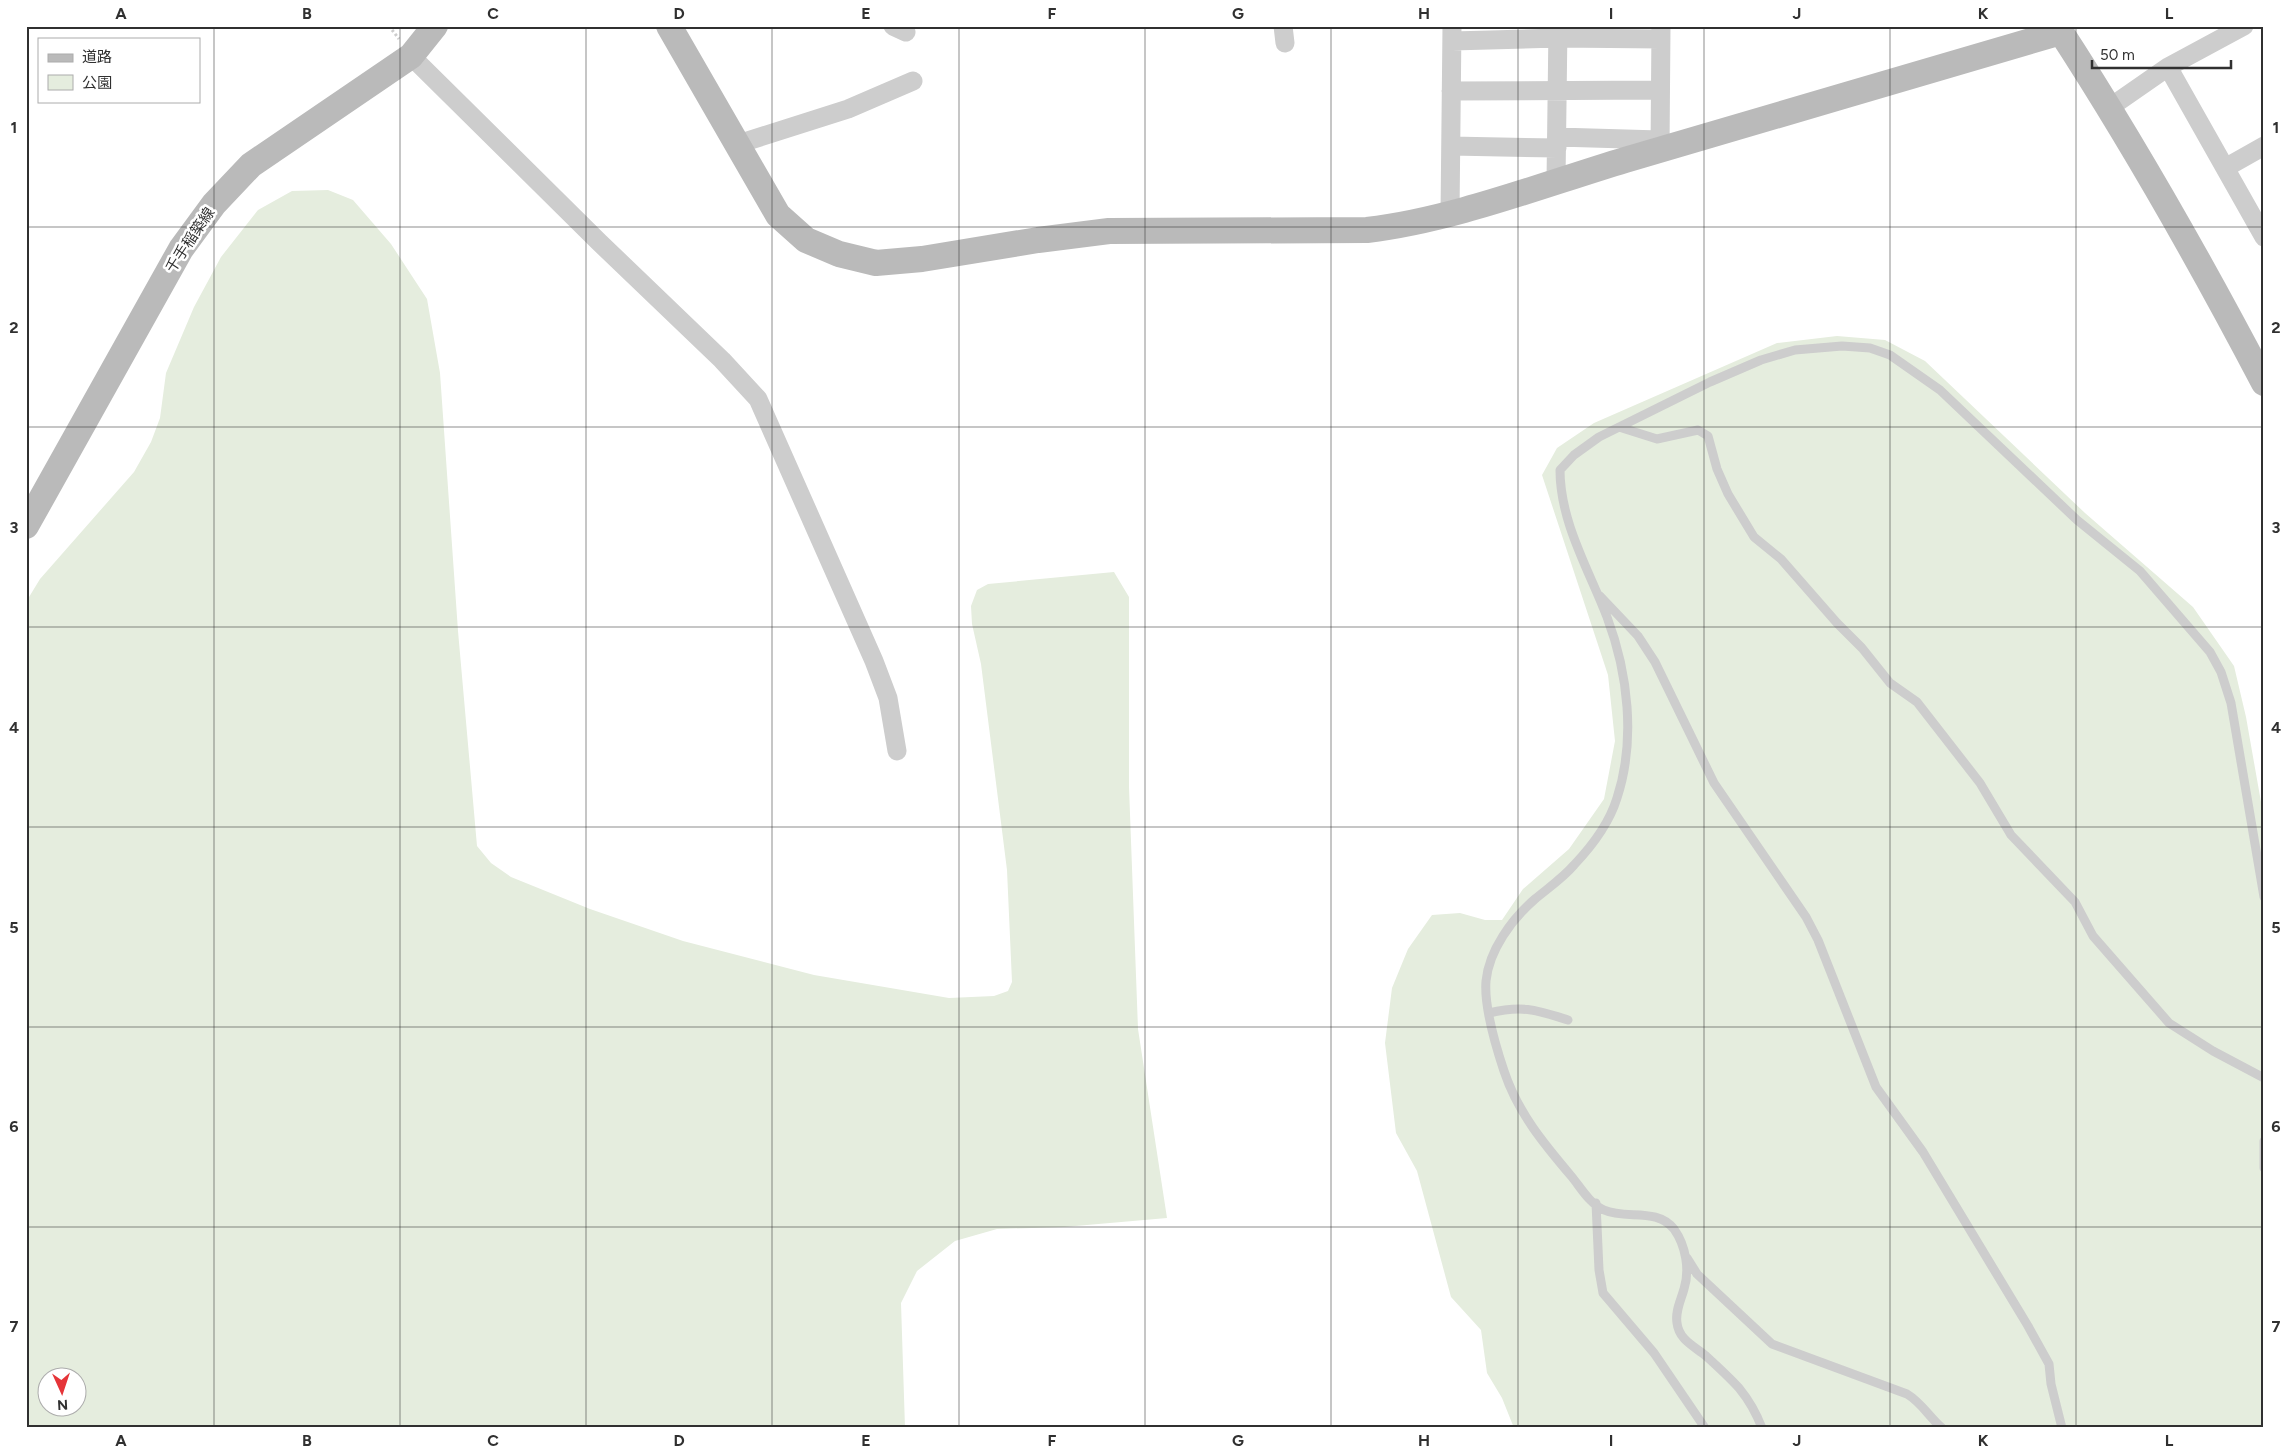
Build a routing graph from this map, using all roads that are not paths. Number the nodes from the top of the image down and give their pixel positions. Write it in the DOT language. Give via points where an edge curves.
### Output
graph roads {
  1 [pos="435,26"];
  2 [pos="669,26"];
  3 [pos="2244,26"];
  4 [pos="2059,29"];
  5 [pos="1558,32"];
  6 [pos="1661,33"];
  7 [pos="1452,34"];
  8 [pos="411,56"];
  9 [pos="2168,67"];
  10 [pos="913,82"];
  11 [pos="1558,89"];
  12 [pos="1660,90"];
  13 [pos="1451,91"];
  14 [pos="2109,108"];
  15 [pos="1557,142"];
  16 [pos="738,144"];
  17 [pos="1660,145"];
  18 [pos="1451,146"];
  19 [pos="2264,146"];
  20 [pos="2225,168"];
  21 [pos="1556,181"];
  22 [pos="1450,214"];
  23 [pos="2264,237"];
  24 [pos="2264,382"];
  25 [pos="1618,427"];
  26 [pos="26,526"];
  27 [pos="1596,592"];
  28 [pos="896,751"];
  29 [pos="2264,897"];
  30 [pos="1489,1013"];
  31 [pos="1568,1020"];
  32 [pos="2264,1078"];
  33 [pos="2264,1141"];
  34 [pos="2264,1168"];
  35 [pos="1596,1204"];
  36 [pos="1686,1258"];
  37 [pos="1705,1428"];
  38 [pos="1762,1428"];
  39 [pos="1942,1428"];
  40 [pos="2062,1428"];
  1 -- 8 [label="street, 千手稲築線"];
  2 -- 16 [label="street"];
  3 -- 9 [label="street"];
  4 -- 14 [label="street"];
  4 -- 17 [label="street"];
  5 -- 6 [label="street"];
  5 -- 7 [label="street"];
  5 -- 11 [label="street"];
  6 -- 12 [label="street"];
  7 -- 13 [label="street"];
  8 -- 26 [label="street, 千手稲築線" via="251,165 214,204 181,249"];
  8 -- 28 [label="street" via="709,347 758,399 874,661 888,698"];
  9 -- 14 [label="street"];
  9 -- 20 [label="street"];
  10 -- 16 [label="street" via="848,109"];
  11 -- 12 [label="street"];
  11 -- 13 [label="street"];
  11 -- 15 [label="street"];
  12 -- 17 [label="street"];
  13 -- 18 [label="street"];
  14 -- 24 [label="street"];
  15 -- 17 [label="street"];
  15 -- 18 [label="street"];
  15 -- 21 [label="street"];
  16 -- 22 [label="street" via="778,215 806,240 839,254 876,263 1109,231 1367,230 1402,226"];
  17 -- 21 [label="street"];
  18 -- 22 [label="street"];
  19 -- 20 [label="street"];
  20 -- 23 [label="street"];
  21 -- 22 [label="street"];
  25 -- 27 [label="lane" via="1574,454 1560,470 1563,501"];
  25 -- 29 [label="lane" via="1710,382 1761,360 1795,350 1842,346 1870,348 1890,355 1940,390 2076,520 2140,571 2210,652 2221,672 2231,703"];
  25 -- 32 [label="lane" via="1657,439 1698,430 1708,436 1728,494 1754,537 1781,559 1890,683 1917,702 1980,783 2011,835 2075,902 2093,936 2169,1023"];
  27 -- 30 [label="lane" via="1608,618 1628,714 1625,764 1617,799 1600,835 1573,868 1532,902 1502,937 1488,967"];
  27 -- 40 [label="lane" via="1638,636 1655,662 1714,783 1806,917 1876,1087 1923,1152 2049,1364"];
  30 -- 31 [label="lane" via="1514,1007 1535,1009"];
  30 -- 35 [label="lane" via="1504,1071 1526,1119"];
  33 -- 34 [label="lane"];
  35 -- 36 [label="lane" via="1604,1210 1665,1220 1681,1242"];
  35 -- 37 [label="lane" via="1603,1294 1654,1353"];
  36 -- 38 [label="lane" via="1685,1287 1676,1322 1682,1337 1740,1390"];
  36 -- 39 [label="lane" via="1697,1274 1772,1344 1907,1394 1920,1402"];
}
